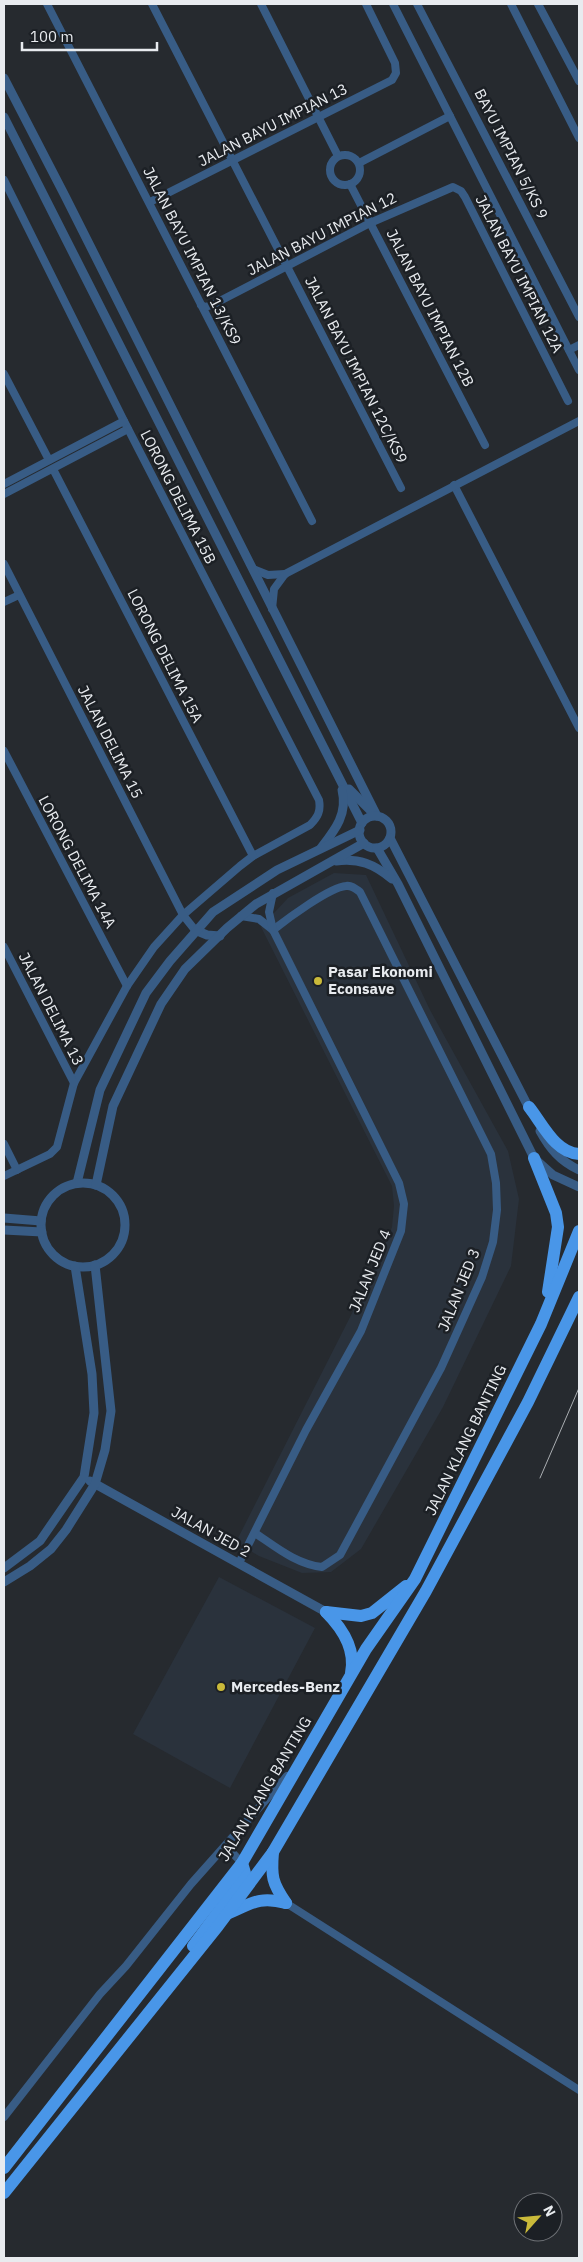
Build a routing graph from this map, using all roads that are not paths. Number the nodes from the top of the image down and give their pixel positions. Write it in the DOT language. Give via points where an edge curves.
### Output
graph roads {
  1 [pos="47,4"];
  2 [pos="152,4"];
  3 [pos="261,4"];
  4 [pos="366,4"];
  5 [pos="393,4"];
  6 [pos="417,4"];
  7 [pos="511,4"];
  8 [pos="538,4"];
  9 [pos="4,78"];
  10 [pos="579,81"];
  11 [pos="450,116"];
  12 [pos="4,117"];
  13 [pos="318,118"];
  14 [pos="579,138"];
  15 [pos="338,156"];
  16 [pos="233,161"];
  17 [pos="359,163"];
  18 [pos="4,180"];
  19 [pos="350,184"];
  20 [pos="457,189"];
  21 [pos="150,202"];
  22 [pos="370,223"];
  23 [pos="286,265"];
  24 [pos="201,304"];
  25 [pos="579,317"];
  26 [pos="579,345"];
  27 [pos="569,350"];
  28 [pos="579,370"];
  29 [pos="4,374"];
  30 [pos="568,401"];
  31 [pos="124,421"];
  32 [pos="579,421"];
  33 [pos="128,429"];
  34 [pos="485,445"];
  35 [pos="49,460"];
  36 [pos="53,469"];
  37 [pos="4,484"];
  38 [pos="454,485"];
  39 [pos="401,488"];
  40 [pos="4,494"];
  41 [pos="312,521"];
  42 [pos="4,564"];
  43 [pos="253,569"];
  44 [pos="285,574"];
  45 [pos="19,595"];
  46 [pos="4,602"];
  47 [pos="272,609"];
  48 [pos="579,728"];
  49 [pos="4,751"];
  50 [pos="338,778"];
  51 [pos="377,816"];
  52 [pos="361,827"];
  53 [pos="390,838"];
  54 [pos="364,843"];
  55 [pos="377,848"];
  56 [pos="320,850"];
  57 [pos="254,856"];
  58 [pos="330,862"];
  59 [pos="398,884"];
  60 [pos="273,893"];
  61 [pos="183,915"];
  62 [pos="241,916"];
  63 [pos="195,930"];
  64 [pos="273,930"];
  65 [pos="220,936"];
  66 [pos="4,948"];
  67 [pos="202,953"];
  68 [pos="126,986"];
  69 [pos="74,1083"];
  70 [pos="528,1107"];
  71 [pos="4,1144"];
  72 [pos="579,1154"];
  73 [pos="534,1158"];
  74 [pos="17,1170"];
  75 [pos="579,1170"];
  76 [pos="4,1176"];
  77 [pos="76,1183"];
  78 [pos="96,1185"];
  79 [pos="579,1187"];
  80 [pos="4,1218"];
  81 [pos="41,1221"];
  82 [pos="4,1230"];
  83 [pos="42,1232"];
  84 [pos="579,1232"];
  85 [pos="95,1265"];
  86 [pos="75,1266"];
  87 [pos="579,1296"];
  88 [pos="541,1324"];
  89 [pos="84,1477"];
  90 [pos="95,1484"];
  91 [pos="255,1533"];
  92 [pos="239,1563"];
  93 [pos="4,1568"];
  94 [pos="415,1580"];
  95 [pos="4,1582"];
  96 [pos="326,1612"];
  97 [pos="350,1675"];
  98 [pos="302,1758"];
  99 [pos="226,1846"];
  100 [pos="273,1852"];
  101 [pos="242,1863"];
  102 [pos="286,1903"];
  103 [pos="227,1914"];
  104 [pos="157,2002"];
  105 [pos="579,2090"];
  106 [pos="4,2117"];
  107 [pos="4,2166"];
  108 [pos="4,2194"];
  1 -- 21 [label="street, JALAN BAYU IMPIAN 13/KS9"];
  2 -- 16 [label="street, JALAN BAYU IMPIAN 12C/KS9"];
  3 -- 13 [label="street"];
  4 -- 13 [label="street, JALAN BAYU IMPIAN 13" via="396,63 396,73 392,80"];
  5 -- 11 [label="street"];
  6 -- 25 [label="street, BAYU IMPIAN 5/KS 9"];
  7 -- 14 [label="street"];
  8 -- 10 [label="street"];
  9 -- 43 [label="street"];
  11 -- 17 [label="street"];
  11 -- 27 [label="street"];
  12 -- 50 [label="street"];
  13 -- 15 [label="street"];
  13 -- 16 [label="street, JALAN BAYU IMPIAN 13"];
  15 -- 17 [label="street" via="348,155"];
  15 -- 19 [label="street" via="330,164 330,176 339,184"];
  16 -- 21 [label="street, JALAN BAYU IMPIAN 13"];
  16 -- 23 [label="street, JALAN BAYU IMPIAN 12C/KS9"];
  17 -- 19 [label="street" via="359,176"];
  18 -- 31 [label="street, LORONG DELIMA 15B"];
  19 -- 22 [label="street, JALAN BAYU IMPIAN 12B"];
  20 -- 22 [label="street, JALAN BAYU IMPIAN 12" via="448,188"];
  20 -- 30 [label="street, JALAN BAYU IMPIAN 12A" via="465,197"];
  21 -- 24 [label="street, JALAN BAYU IMPIAN 13/KS9"];
  22 -- 23 [label="street, JALAN BAYU IMPIAN 12"];
  22 -- 34 [label="street, JALAN BAYU IMPIAN 12B"];
  23 -- 24 [label="street, JALAN BAYU IMPIAN 12" via="212,305 206,307"];
  23 -- 39 [label="street, JALAN BAYU IMPIAN 12C/KS9"];
  24 -- 41 [label="street, JALAN BAYU IMPIAN 13/KS9"];
  26 -- 27 [label="street"];
  27 -- 28 [label="street"];
  29 -- 35 [label="street"];
  31 -- 33 [label="street, LORONG DELIMA 15B"];
  31 -- 35 [label="street"];
  32 -- 38 [label="street"];
  33 -- 36 [label="street"];
  33 -- 57 [label="street, LORONG DELIMA 15B" via="319,800 320,813 310,825"];
  35 -- 37 [label="street"];
  36 -- 40 [label="street"];
  36 -- 57 [label="street, LORONG DELIMA 15A"];
  38 -- 44 [label="street"];
  38 -- 48 [label="street"];
  42 -- 45 [label="street, JALAN DELIMA 15"];
  43 -- 44 [label="street" via="268,575"];
  43 -- 47 [label="street"];
  44 -- 47 [label="street" via="274,589"];
  45 -- 46 [label="street"];
  45 -- 61 [label="street, JALAN DELIMA 15"];
  47 -- 51 [label="street"];
  49 -- 68 [label="street, LORONG DELIMA 14A"];
  50 -- 51 [label="street"];
  50 -- 52 [label="street"];
  50 -- 56 [label="street" via="344,800 343,810 339,824"];
  51 -- 52 [label="street" via="367,818"];
  51 -- 53 [label="street" via="389,824"];
  52 -- 54 [label="street"];
  52 -- 56 [label="street"];
  53 -- 55 [label="street" via="384,846"];
  53 -- 70 [label="street"];
  54 -- 55 [label="street"];
  54 -- 58 [label="street"];
  55 -- 59 [label="street"];
  56 -- 63 [label="street" via="277,870 212,912"];
  57 -- 61 [label="street"];
  58 -- 59 [label="street" via="362,861 380,869"];
  58 -- 60 [label="street"];
  59 -- 73 [label="street"];
  60 -- 62 [label="street"];
  60 -- 64 [label="street, JALAN JED 4" via="269,912"];
  61 -- 63 [label="street, JALAN DELIMA 15"];
  61 -- 68 [label="street" via="154,947"];
  62 -- 64 [label="street" via="259,919"];
  62 -- 65 [label="street"];
  63 -- 65 [label="street"];
  63 -- 67 [label="street" via="201,941"];
  63 -- 77 [label="street" via="146,993 100,1090"];
  64 -- 91 [label="street, JALAN JED 4" via="399,1183 404,1204 401,1231 361,1332 306,1430"];
  64 -- 91 [label="street, JALAN JED 3" via="339,888 354,887 360,892 491,1154 497,1210 488,1260 441,1368 340,1555 322,1567 311,1566"];
  65 -- 67 [label="street"];
  66 -- 69 [label="street, JALAN DELIMA 13"];
  67 -- 78 [label="street" via="161,1004 113,1106"];
  68 -- 69 [label="street"];
  69 -- 74 [label="street" via="57,1147 50,1154"];
  70 -- 72 [label="highway" via="550,1137 560,1146"];
  70 -- 75 [label="street" via="548,1146"];
  71 -- 74 [label="street"];
  73 -- 79 [label="street" via="553,1175"];
  73 -- 88 [label="highway" via="556,1213 558,1227 552,1276"];
  74 -- 76 [label="street"];
  77 -- 78 [label="street"];
  77 -- 81 [label="street" via="52,1196"];
  78 -- 85 [label="street" via="115,1198 124,1220 120,1244 105,1261"];
  80 -- 81 [label="street"];
  81 -- 83 [label="street"];
  82 -- 83 [label="street"];
  83 -- 86 [label="street" via="53,1254"];
  84 -- 88 [label="highway, JALAN KLANG BANTING"];
  85 -- 86 [label="street"];
  85 -- 90 [label="street" via="111,1412"];
  86 -- 89 [label="street" via="92,1374 94,1413"];
  87 -- 100 [label="highway" via="528,1402 426,1591"];
  88 -- 94 [label="highway, JALAN KLANG BANTING"];
  89 -- 90 [label="street, JALAN JED 2"];
  89 -- 93 [label="street" via="40,1541"];
  90 -- 92 [label="street, JALAN JED 2"];
  90 -- 95 [label="street" via="51,1549"];
  91 -- 92 [label="street, JALAN JED 4"];
  92 -- 96 [label="street, JALAN JED 2"];
  94 -- 96 [label="highway" via="372,1613 360,1616"];
  94 -- 97 [label="highway, JALAN KLANG BANTING"];
  96 -- 97 [label="highway" via="347,1640 352,1661"];
  97 -- 98 [label="highway, JALAN KLANG BANTING"];
  98 -- 99 [label="street"];
  98 -- 101 [label="highway, JALAN KLANG BANTING"];
  99 -- 101 [label="street"];
  99 -- 106 [label="street" via="100,1994"];
  100 -- 102 [label="highway" via="271,1875"];
  100 -- 103 [label="highway"];
  101 -- 104 [label="highway" via="244,1873 241,1881 205,1928"];
  101 -- 107 [label="highway, JALAN KLANG BANTING"];
  102 -- 103 [label="highway" via="270,1899"];
  102 -- 105 [label="street"];
  103 -- 104 [label="highway"];
  104 -- 108 [label="highway"];
}
